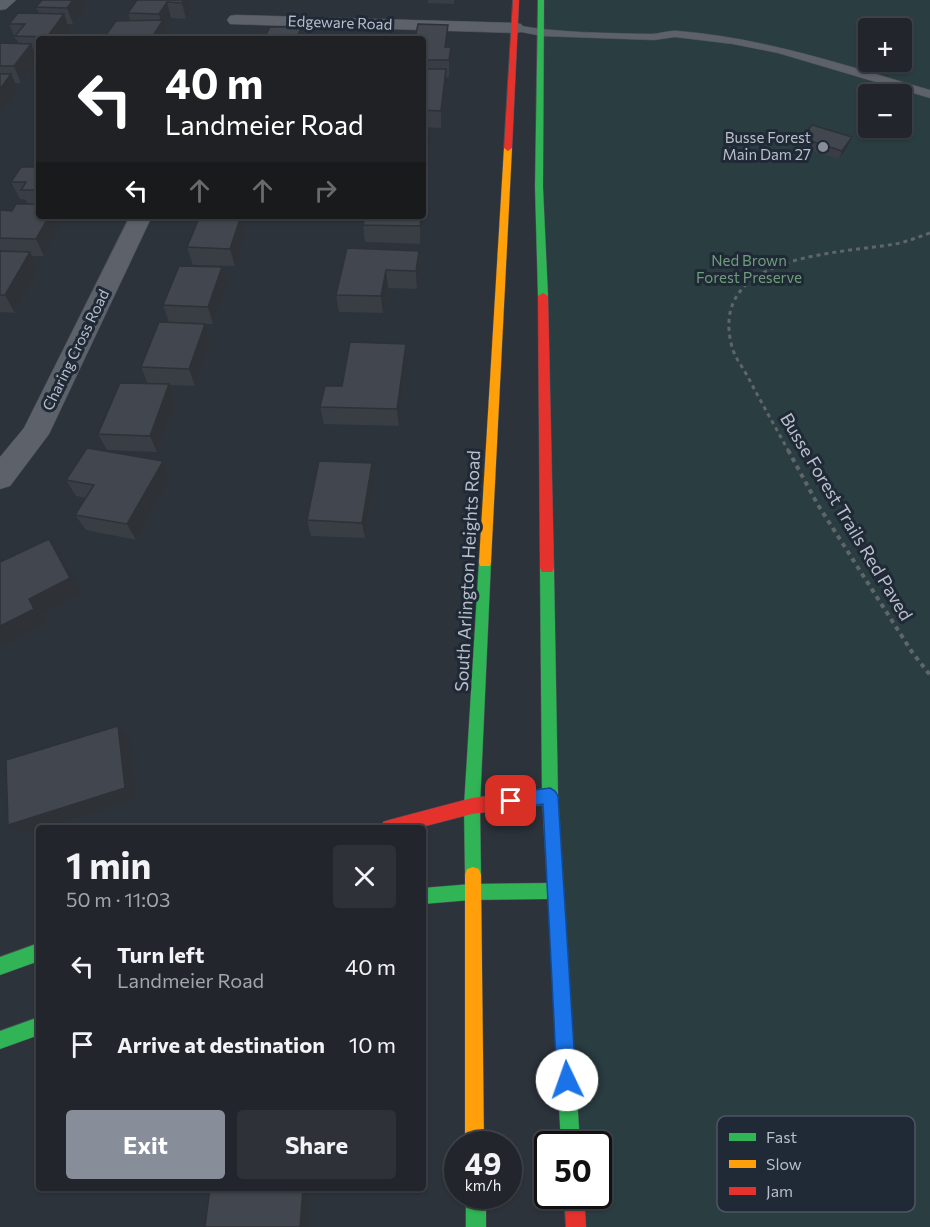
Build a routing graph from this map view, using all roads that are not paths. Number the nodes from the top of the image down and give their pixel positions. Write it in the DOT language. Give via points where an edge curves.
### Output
graph roads {
  1 [pos="8,0"];
  2 [pos="244,0"];
  3 [pos="516,0"];
  4 [pos="541,0"];
  5 [pos="0,5"];
  6 [pos="236,21"];
  7 [pos="515,28"];
  8 [pos="542,28"];
  9 [pos="228,36"];
  10 [pos="930,94"];
  11 [pos="140,219"];
  12 [pos="0,478"];
  13 [pos="550,796"];
  14 [pos="472,806"];
  15 [pos="400,825"];
  16 [pos="555,891"];
  17 [pos="471,892"];
  18 [pos="426,896"];
  19 [pos="36,953"];
  20 [pos="0,966"];
  21 [pos="36,1027"];
  22 [pos="0,1040"];
  23 [pos="475,1131"];
  24 [pos="570,1131"];
  25 [pos="476,1209"];
  26 [pos="575,1209"];
  27 [pos="476,1227"];
  28 [pos="576,1227"];
  1 -- 5 [label="street"];
  2 -- 6 [label="street"];
  3 -- 7 [label="main road, South Arlington Heights Road"];
  4 -- 8 [label="main road"];
  6 -- 7 [label="street, Edgeware Road"];
  6 -- 9 [label="street"];
  7 -- 8 [label="lane"];
  7 -- 14 [label="main road, South Arlington Heights Road"];
  8 -- 10 [label="lane" via="654,37 675,34 733,41 780,50"];
  8 -- 13 [label="main road" via="539,187"];
  11 -- 12 [label="street, Charing Cross Road" via="35,434"];
  13 -- 14 [label="main road"];
  13 -- 16 [label="main road"];
  14 -- 15 [label="main road"];
  14 -- 17 [label="main road, South Arlington Heights Road"];
  16 -- 17 [label="main road"];
  16 -- 24 [label="main road"];
  17 -- 18 [label="main road"];
  17 -- 23 [label="main road, South Arlington Heights Road"];
  19 -- 20 [label="main road"];
  21 -- 22 [label="main road"];
  25 -- 27 [label="main road"];
  26 -- 28 [label="main road"];
}
